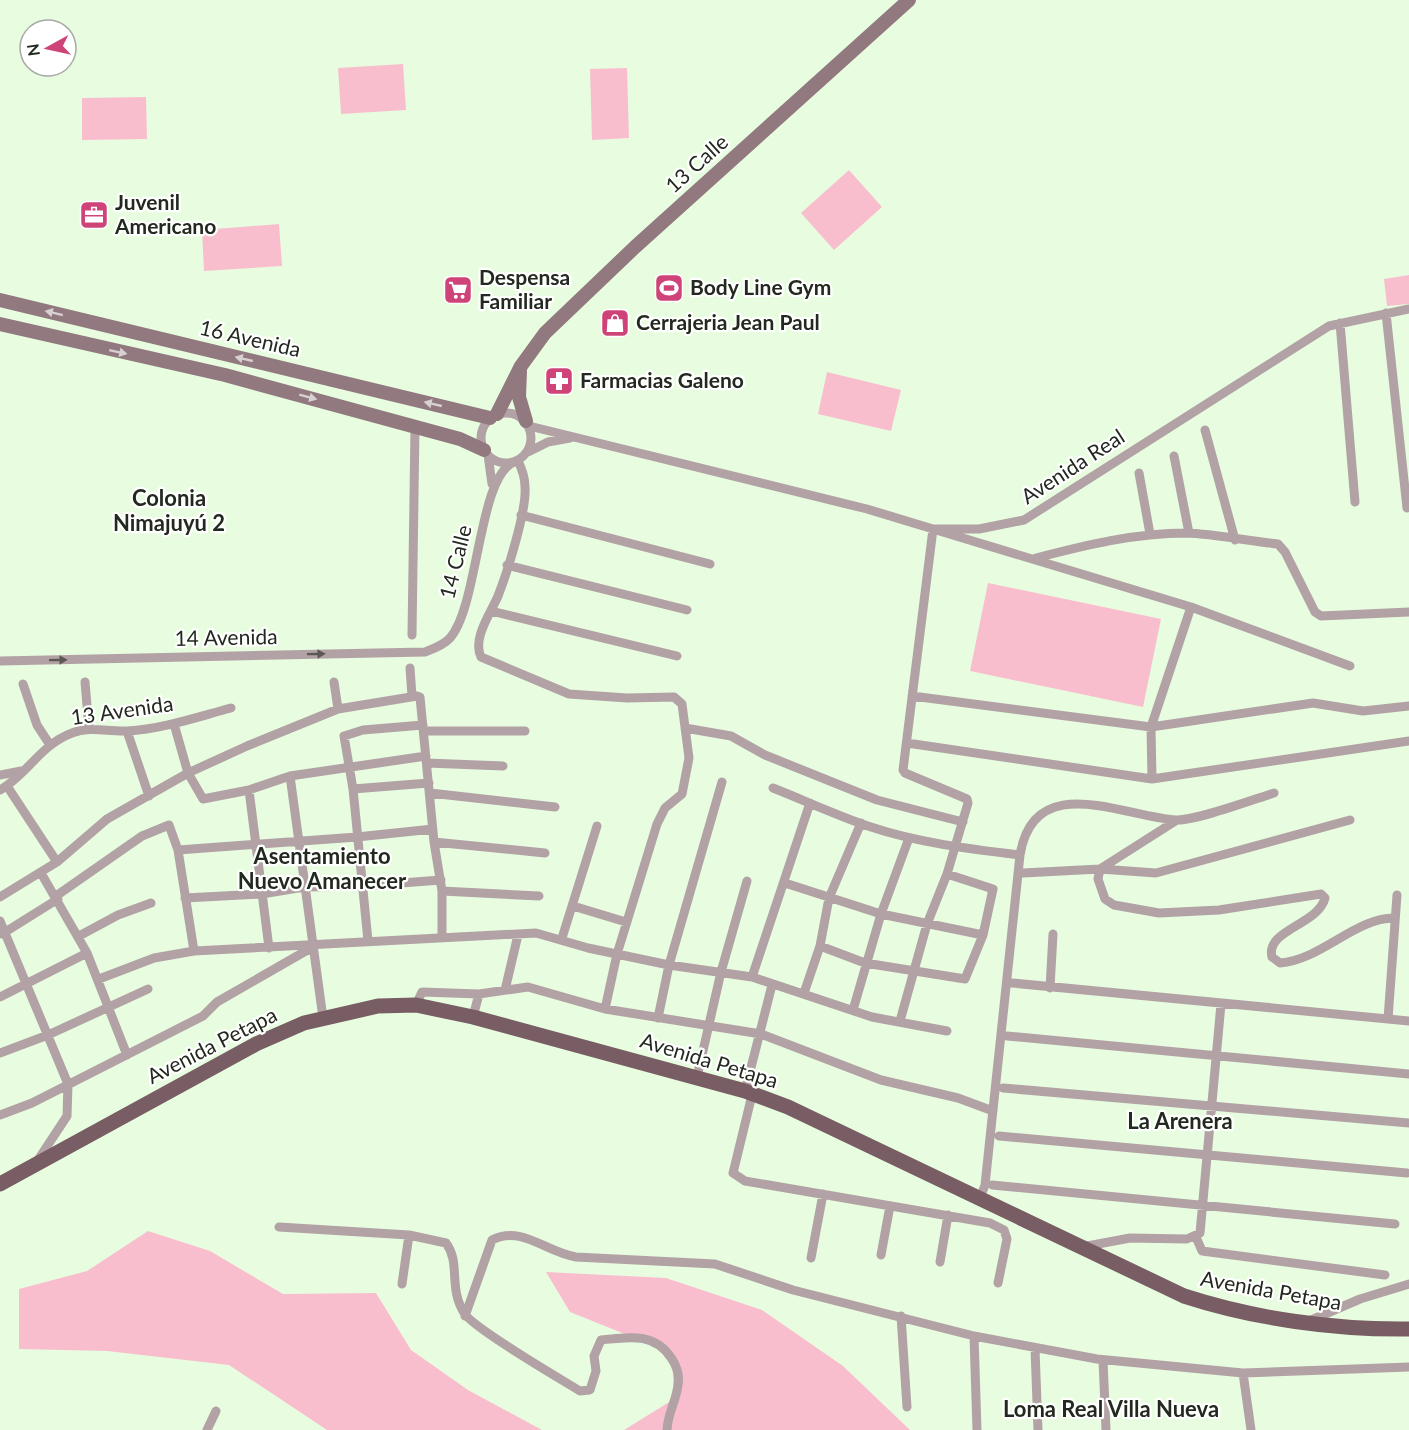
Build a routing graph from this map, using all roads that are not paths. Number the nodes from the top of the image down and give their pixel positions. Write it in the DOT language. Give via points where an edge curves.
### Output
graph roads {
  1 [pos="909,0"];
  2 [pos="0,300"];
  3 [pos="1409,309"];
  4 [pos="1386,313"];
  5 [pos="1340,323"];
  6 [pos="0,324"];
  7 [pos="521,366"];
  8 [pos="494,416"];
  9 [pos="527,423"];
  10 [pos="415,427"];
  11 [pos="1205,430"];
  12 [pos="589,439"];
  13 [pos="528,452"];
  14 [pos="486,453"];
  15 [pos="1174,456"];
  16 [pos="516,461"];
  17 [pos="1139,473"];
  18 [pos="492,493"];
  19 [pos="1355,502"];
  20 [pos="1407,508"];
  21 [pos="521,515"];
  22 [pos="933,529"];
  23 [pos="1190,533"];
  24 [pos="1150,534"];
  25 [pos="1234,540"];
  26 [pos="1036,558"];
  27 [pos="710,564"];
  28 [pos="507,565"];
  29 [pos="1191,607"];
  30 [pos="687,610"];
  31 [pos="491,611"];
  32 [pos="1409,612"];
  33 [pos="412,635"];
  34 [pos="450,638"];
  35 [pos="677,656"];
  36 [pos="0,661"];
  37 [pos="1350,666"];
  38 [pos="410,668"];
  39 [pos="85,682"];
  40 [pos="334,682"];
  41 [pos="23,684"];
  42 [pos="412,696"];
  43 [pos="912,696"];
  44 [pos="1409,706"];
  45 [pos="231,708"];
  46 [pos="338,709"];
  47 [pos="174,724"];
  48 [pos="1151,727"];
  49 [pos="424,728"];
  50 [pos="686,728"];
  51 [pos="89,729"];
  52 [pos="127,731"];
  53 [pos="525,731"];
  54 [pos="1409,741"];
  55 [pos="907,743"];
  56 [pos="50,745"];
  57 [pos="427,760"];
  58 [pos="349,766"];
  59 [pos="503,766"];
  60 [pos="21,771"];
  61 [pos="188,773"];
  62 [pos="0,775"];
  63 [pos="290,776"];
  64 [pos="1152,779"];
  65 [pos="722,782"];
  66 [pos="4,788"];
  67 [pos="429,788"];
  68 [pos="773,788"];
  69 [pos="353,789"];
  70 [pos="249,790"];
  71 [pos="1274,793"];
  72 [pos="149,796"];
  73 [pos="810,803"];
  74 [pos="555,807"];
  75 [pos="1177,820"];
  76 [pos="1350,820"];
  77 [pos="963,822"];
  78 [pos="861,823"];
  79 [pos="597,826"];
  80 [pos="433,829"];
  81 [pos="357,837"];
  82 [pos="909,838"];
  83 [pos="298,842"];
  84 [pos="434,842"];
  85 [pos="255,844"];
  86 [pos="955,847"];
  87 [pos="178,850"];
  88 [pos="544,853"];
  89 [pos="1020,855"];
  90 [pos="57,862"];
  91 [pos="1100,869"];
  92 [pos="41,873"];
  93 [pos="1023,873"];
  94 [pos="947,874"];
  95 [pos="441,880"];
  96 [pos="747,881"];
  97 [pos="785,883"];
  98 [pos="362,886"];
  99 [pos="304,887"];
  100 [pos="442,891"];
  101 [pos="262,894"];
  102 [pos="1397,895"];
  103 [pos="539,896"];
  104 [pos="0,897"];
  105 [pos="57,897"];
  106 [pos="185,897"];
  107 [pos="829,898"];
  108 [pos="151,903"];
  109 [pos="573,906"];
  110 [pos="881,914"];
  111 [pos="1395,918"];
  112 [pos="0,921"];
  113 [pos="626,922"];
  114 [pos="927,924"];
  115 [pos="3,934"];
  116 [pos="1053,934"];
  117 [pos="518,935"];
  118 [pos="983,935"];
  119 [pos="79,936"];
  120 [pos="442,936"];
  121 [pos="562,938"];
  122 [pos="368,941"];
  123 [pos="313,946"];
  124 [pos="820,946"];
  125 [pos="269,948"];
  126 [pos="194,951"];
  127 [pos="87,953"];
  128 [pos="617,954"];
  129 [pos="865,963"];
  130 [pos="669,965"];
  131 [pos="916,969"];
  132 [pos="721,972"];
  133 [pos="752,977"];
  134 [pos="99,979"];
  135 [pos="1012,983"];
  136 [pos="28,984"];
  137 [pos="772,985"];
  138 [pos="1050,988"];
  139 [pos="148,989"];
  140 [pos="505,990"];
  141 [pos="804,993"];
  142 [pos="479,994"];
  143 [pos="0,997"];
  144 [pos="1221,1004"];
  145 [pos="108,1005"];
  146 [pos="416,1005"];
  147 [pos="606,1009"];
  148 [pos="852,1010"];
  149 [pos="472,1017"];
  150 [pos="322,1018"];
  151 [pos="658,1018"];
  152 [pos="1388,1019"];
  153 [pos="900,1020"];
  154 [pos="1409,1021"];
  155 [pos="709,1024"];
  156 [pos="947,1031"];
  157 [pos="761,1034"];
  158 [pos="48,1035"];
  159 [pos="1006,1036"];
  160 [pos="0,1053"];
  161 [pos="127,1055"];
  162 [pos="1217,1056"];
  163 [pos="1409,1074"];
  164 [pos="697,1077"];
  165 [pos="68,1084"];
  166 [pos="1003,1088"];
  167 [pos="749,1093"];
  168 [pos="1213,1106"];
  169 [pos="993,1111"];
  170 [pos="0,1115"];
  171 [pos="1409,1123"];
  172 [pos="999,1136"];
  173 [pos="1209,1156"];
  174 [pos="37,1162"];
  175 [pos="1407,1173"];
  176 [pos="0,1184"];
  177 [pos="992,1185"];
  178 [pos="823,1194"];
  179 [pos="980,1198"];
  180 [pos="890,1206"];
  181 [pos="1205,1207"];
  182 [pos="998,1208"];
  183 [pos="948,1215"];
  184 [pos="982,1222"];
  185 [pos="1395,1224"];
  186 [pos="279,1227"];
  187 [pos="409,1236"];
  188 [pos="1196,1237"];
  189 [pos="1079,1247"];
  190 [pos="881,1255"];
  191 [pos="812,1258"];
  192 [pos="940,1262"];
  193 [pos="1385,1275"];
  194 [pos="998,1283"];
  195 [pos="402,1284"];
  196 [pos="1409,1284"];
  197 [pos="465,1316"];
  198 [pos="900,1316"];
  199 [pos="1307,1322"];
  200 [pos="1409,1329"];
  201 [pos="974,1336"];
  202 [pos="1035,1349"];
  203 [pos="1103,1360"];
  204 [pos="1409,1367"];
  205 [pos="1243,1373"];
  206 [pos="907,1407"];
  207 [pos="216,1411"];
  208 [pos="207,1430"];
  209 [pos="667,1430"];
  210 [pos="977,1430"];
  211 [pos="1038,1430"];
  212 [pos="1106,1430"];
  213 [pos="1251,1430"];
  1 -- 7 [label="main road, 13 Calle" via="635,248 545,333"];
  8 -- 2 [label="main road, 16 Avenida, one-way"];
  3 -- 4 [label="street, Avenida Real"];
  4 -- 5 [label="street, Avenida Real"];
  4 -- 20 [label="street"];
  5 -- 19 [label="street"];
  5 -- 22 [label="street, Avenida Real" via="1329,326 1024,520 979,529"];
  6 -- 10 [label="main road, 16 Avenida, one-way" via="225,375"];
  7 -- 8 [label="main road, 13 Calle"];
  7 -- 9 [label="main road" via="519,397"];
  8 -- 9 [label="street" via="515,413"];
  8 -- 14 [label="street" via="481,434"];
  9 -- 12 [label="street, Avenida Real"];
  9 -- 13 [label="street" via="532,439"];
  10 -- 14 [label="main road, 16 Avenida" via="460,439"];
  10 -- 33 [label="street"];
  11 -- 25 [label="street"];
  12 -- 13 [label="street, Avenida Real" via="558,439"];
  12 -- 22 [label="street, Avenida Real"];
  13 -- 16 [label="street"];
  14 -- 16 [label="street" via="497,461"];
  14 -- 18 [label="street, 14 Calle"];
  15 -- 23 [label="street"];
  16 -- 18 [label="street, 14 Calle" via="501,471"];
  16 -- 21 [label="street" via="526,488"];
  17 -- 24 [label="street"];
  18 -- 34 [label="street, 14 Calle" via="461,617"];
  21 -- 27 [label="street"];
  21 -- 28 [label="street"];
  22 -- 26 [label="street"];
  22 -- 43 [label="street"];
  23 -- 24 [label="street"];
  23 -- 25 [label="street"];
  24 -- 26 [label="street" via="1082,545"];
  25 -- 32 [label="street" via="1281,546 1315,612 1321,616"];
  26 -- 29 [label="street"];
  28 -- 30 [label="street"];
  28 -- 31 [label="street"];
  29 -- 37 [label="street"];
  29 -- 48 [label="street"];
  31 -- 35 [label="street"];
  31 -- 50 [label="street" via="478,645 481,657 569,694 674,697 682,704"];
  36 -- 34 [label="street, 14 Avenida, one-way" via="426,652"];
  38 -- 42 [label="street"];
  39 -- 51 [label="street"];
  40 -- 46 [label="street"];
  41 -- 56 [label="street"];
  42 -- 46 [label="street"];
  42 -- 49 [label="street" via="420,698"];
  43 -- 48 [label="street"];
  43 -- 55 [label="street"];
  44 -- 48 [label="street" via="1363,711 1313,703"];
  45 -- 47 [label="street, 13 Avenida"];
  46 -- 61 [label="street"];
  47 -- 52 [label="street, 13 Avenida"];
  47 -- 61 [label="street"];
  48 -- 64 [label="street"];
  49 -- 53 [label="street"];
  49 -- 57 [label="street"];
  49 -- 58 [label="street" via="346,734"];
  50 -- 77 [label="street" via="731,736 765,755 851,791"];
  50 -- 113 [label="street" via="689,758 681,794 665,807"];
  51 -- 52 [label="street, 13 Avenida"];
  51 -- 56 [label="street, 13 Avenida" via="73,732"];
  52 -- 72 [label="street"];
  54 -- 64 [label="street"];
  55 -- 64 [label="street"];
  55 -- 77 [label="street" via="904,772 967,799"];
  56 -- 60 [label="street, 13 Avenida"];
  57 -- 58 [label="street"];
  57 -- 59 [label="street"];
  57 -- 67 [label="street"];
  58 -- 63 [label="street"];
  58 -- 69 [label="street"];
  60 -- 62 [label="street"];
  60 -- 66 [label="street, 13 Avenida"];
  61 -- 70 [label="street" via="204,799"];
  61 -- 72 [label="street"];
  63 -- 70 [label="street"];
  63 -- 83 [label="street"];
  65 -- 130 [label="street"];
  66 -- 90 [label="street"];
  67 -- 69 [label="street"];
  67 -- 74 [label="street"];
  67 -- 80 [label="street"];
  68 -- 73 [label="street"];
  69 -- 81 [label="street"];
  70 -- 85 [label="street"];
  71 -- 75 [label="street"];
  72 -- 90 [label="street" via="107,819"];
  73 -- 78 [label="street"];
  73 -- 97 [label="street"];
  75 -- 89 [label="street" via="1142,817 1116,806 1096,804 1053,808 1032,823 1023,837"];
  75 -- 91 [label="street"];
  76 -- 91 [label="street" via="1156,873"];
  77 -- 86 [label="street"];
  78 -- 82 [label="street"];
  78 -- 107 [label="street"];
  79 -- 109 [label="street"];
  80 -- 81 [label="street"];
  80 -- 84 [label="street"];
  81 -- 83 [label="street"];
  81 -- 98 [label="street"];
  82 -- 86 [label="street"];
  82 -- 110 [label="street"];
  83 -- 85 [label="street"];
  83 -- 99 [label="street"];
  84 -- 88 [label="street"];
  84 -- 95 [label="street"];
  85 -- 87 [label="street"];
  85 -- 101 [label="street"];
  86 -- 89 [label="street"];
  86 -- 94 [label="street"];
  87 -- 105 [label="street" via="171,826 164,825 142,836"];
  87 -- 106 [label="street"];
  89 -- 169 [label="street"];
  90 -- 92 [label="street"];
  91 -- 93 [label="street"];
  91 -- 111 [label="street" via="1098,879 1105,899 1114,905 1159,913 1219,910 1321,894 1324,903 1314,915 1274,941 1270,951 1280,963 1318,951 1372,922"];
  92 -- 104 [label="street"];
  92 -- 105 [label="street"];
  94 -- 114 [label="street"];
  94 -- 118 [label="street" via="993,887"];
  95 -- 98 [label="street"];
  95 -- 100 [label="street"];
  96 -- 132 [label="street"];
  97 -- 107 [label="street"];
  97 -- 133 [label="street"];
  98 -- 99 [label="street"];
  98 -- 122 [label="street"];
  99 -- 101 [label="street"];
  99 -- 123 [label="street"];
  100 -- 103 [label="street"];
  100 -- 120 [label="street"];
  101 -- 106 [label="street"];
  101 -- 125 [label="street"];
  102 -- 111 [label="street"];
  105 -- 115 [label="street"];
  105 -- 119 [label="street"];
  106 -- 126 [label="street"];
  107 -- 110 [label="street"];
  107 -- 124 [label="street"];
  108 -- 119 [label="street"];
  109 -- 113 [label="street"];
  109 -- 121 [label="street"];
  110 -- 114 [label="street"];
  110 -- 129 [label="street"];
  111 -- 152 [label="street"];
  112 -- 115 [label="street"];
  113 -- 128 [label="street"];
  114 -- 118 [label="street"];
  114 -- 131 [label="street"];
  115 -- 136 [label="street"];
  116 -- 138 [label="street"];
  117 -- 120 [label="street"];
  117 -- 121 [label="street" via="536,933"];
  117 -- 140 [label="street"];
  118 -- 131 [label="street" via="965,979"];
  119 -- 127 [label="street"];
  120 -- 122 [label="street"];
  121 -- 128 [label="street"];
  122 -- 123 [label="street"];
  123 -- 125 [label="street"];
  123 -- 150 [label="street"];
  123 -- 161 [label="street" via="217,1002 202,1016"];
  124 -- 129 [label="street"];
  124 -- 141 [label="street"];
  125 -- 126 [label="street"];
  126 -- 134 [label="street" via="154,958"];
  127 -- 134 [label="street"];
  127 -- 136 [label="street"];
  128 -- 130 [label="street"];
  128 -- 147 [label="street"];
  129 -- 131 [label="street"];
  129 -- 148 [label="street"];
  130 -- 132 [label="street"];
  130 -- 151 [label="street"];
  131 -- 153 [label="street"];
  132 -- 133 [label="street"];
  132 -- 155 [label="street"];
  133 -- 137 [label="street"];
  134 -- 145 [label="street"];
  135 -- 138 [label="street"];
  136 -- 143 [label="street"];
  136 -- 158 [label="street"];
  137 -- 141 [label="street"];
  137 -- 157 [label="street"];
  138 -- 144 [label="street"];
  139 -- 145 [label="street"];
  140 -- 142 [label="street"];
  140 -- 147 [label="street" via="528,987"];
  141 -- 148 [label="street"];
  142 -- 146 [label="street" via="422,992"];
  142 -- 149 [label="street"];
  144 -- 152 [label="street"];
  144 -- 162 [label="street"];
  145 -- 158 [label="street"];
  145 -- 161 [label="street"];
  146 -- 149 [label="main road, Avenida Petapa"];
  146 -- 150 [label="main road, Avenida Petapa" via="378,1006"];
  147 -- 151 [label="street"];
  148 -- 153 [label="street"];
  149 -- 164 [label="main road, Avenida Petapa"];
  150 -- 174 [label="main road, Avenida Petapa" via="256,1044"];
  151 -- 155 [label="street"];
  152 -- 154 [label="street"];
  153 -- 156 [label="street"];
  155 -- 157 [label="street"];
  155 -- 164 [label="street"];
  157 -- 167 [label="street"];
  157 -- 169 [label="street" via="881,1080 958,1098"];
  158 -- 160 [label="street"];
  158 -- 165 [label="street"];
  159 -- 162 [label="street"];
  161 -- 165 [label="street"];
  162 -- 163 [label="street"];
  162 -- 168 [label="street"];
  164 -- 167 [label="main road, Avenida Petapa"];
  165 -- 170 [label="street"];
  165 -- 174 [label="street" via="68,1116"];
  166 -- 168 [label="street"];
  167 -- 178 [label="street" via="733,1173 745,1180"];
  167 -- 179 [label="main road, Avenida Petapa" via="788,1107"];
  168 -- 171 [label="street"];
  168 -- 173 [label="street"];
  169 -- 179 [label="street" via="985,1185"];
  172 -- 173 [label="street"];
  173 -- 175 [label="street"];
  173 -- 181 [label="street"];
  174 -- 176 [label="main road, Avenida Petapa"];
  177 -- 181 [label="street"];
  178 -- 180 [label="street"];
  178 -- 191 [label="street"];
  179 -- 182 [label="main road, Avenida Petapa"];
  180 -- 183 [label="street"];
  180 -- 190 [label="street"];
  181 -- 185 [label="street"];
  181 -- 188 [label="street" via="1203,1229"];
  182 -- 184 [label="street"];
  182 -- 189 [label="main road, Avenida Petapa"];
  183 -- 184 [label="street"];
  183 -- 192 [label="street"];
  184 -- 194 [label="street" via="1004,1230 1006,1235"];
  186 -- 187 [label="street"];
  187 -- 195 [label="street"];
  187 -- 197 [label="street" via="446,1243 451,1250 454,1292"];
  188 -- 189 [label="street" via="1130,1238"];
  188 -- 193 [label="street" via="1202,1251"];
  189 -- 199 [label="main road, Avenida Petapa" via="1192,1299"];
  196 -- 199 [label="street" via="1360,1299"];
  197 -- 198 [label="street" via="492,1240 505,1234 519,1235 569,1256 715,1264 793,1290"];
  197 -- 209 [label="street" via="585,1392 594,1384 594,1356 601,1340 652,1340 664,1347 677,1366 679,1383 668,1413"];
  198 -- 201 [label="street"];
  198 -- 206 [label="street"];
  199 -- 200 [label="main road, Avenida Petapa"];
  201 -- 202 [label="street"];
  201 -- 210 [label="street"];
  202 -- 203 [label="street"];
  202 -- 211 [label="street"];
  203 -- 205 [label="street"];
  203 -- 212 [label="street"];
  204 -- 205 [label="street"];
  205 -- 213 [label="street"];
  207 -- 208 [label="street"];
}
